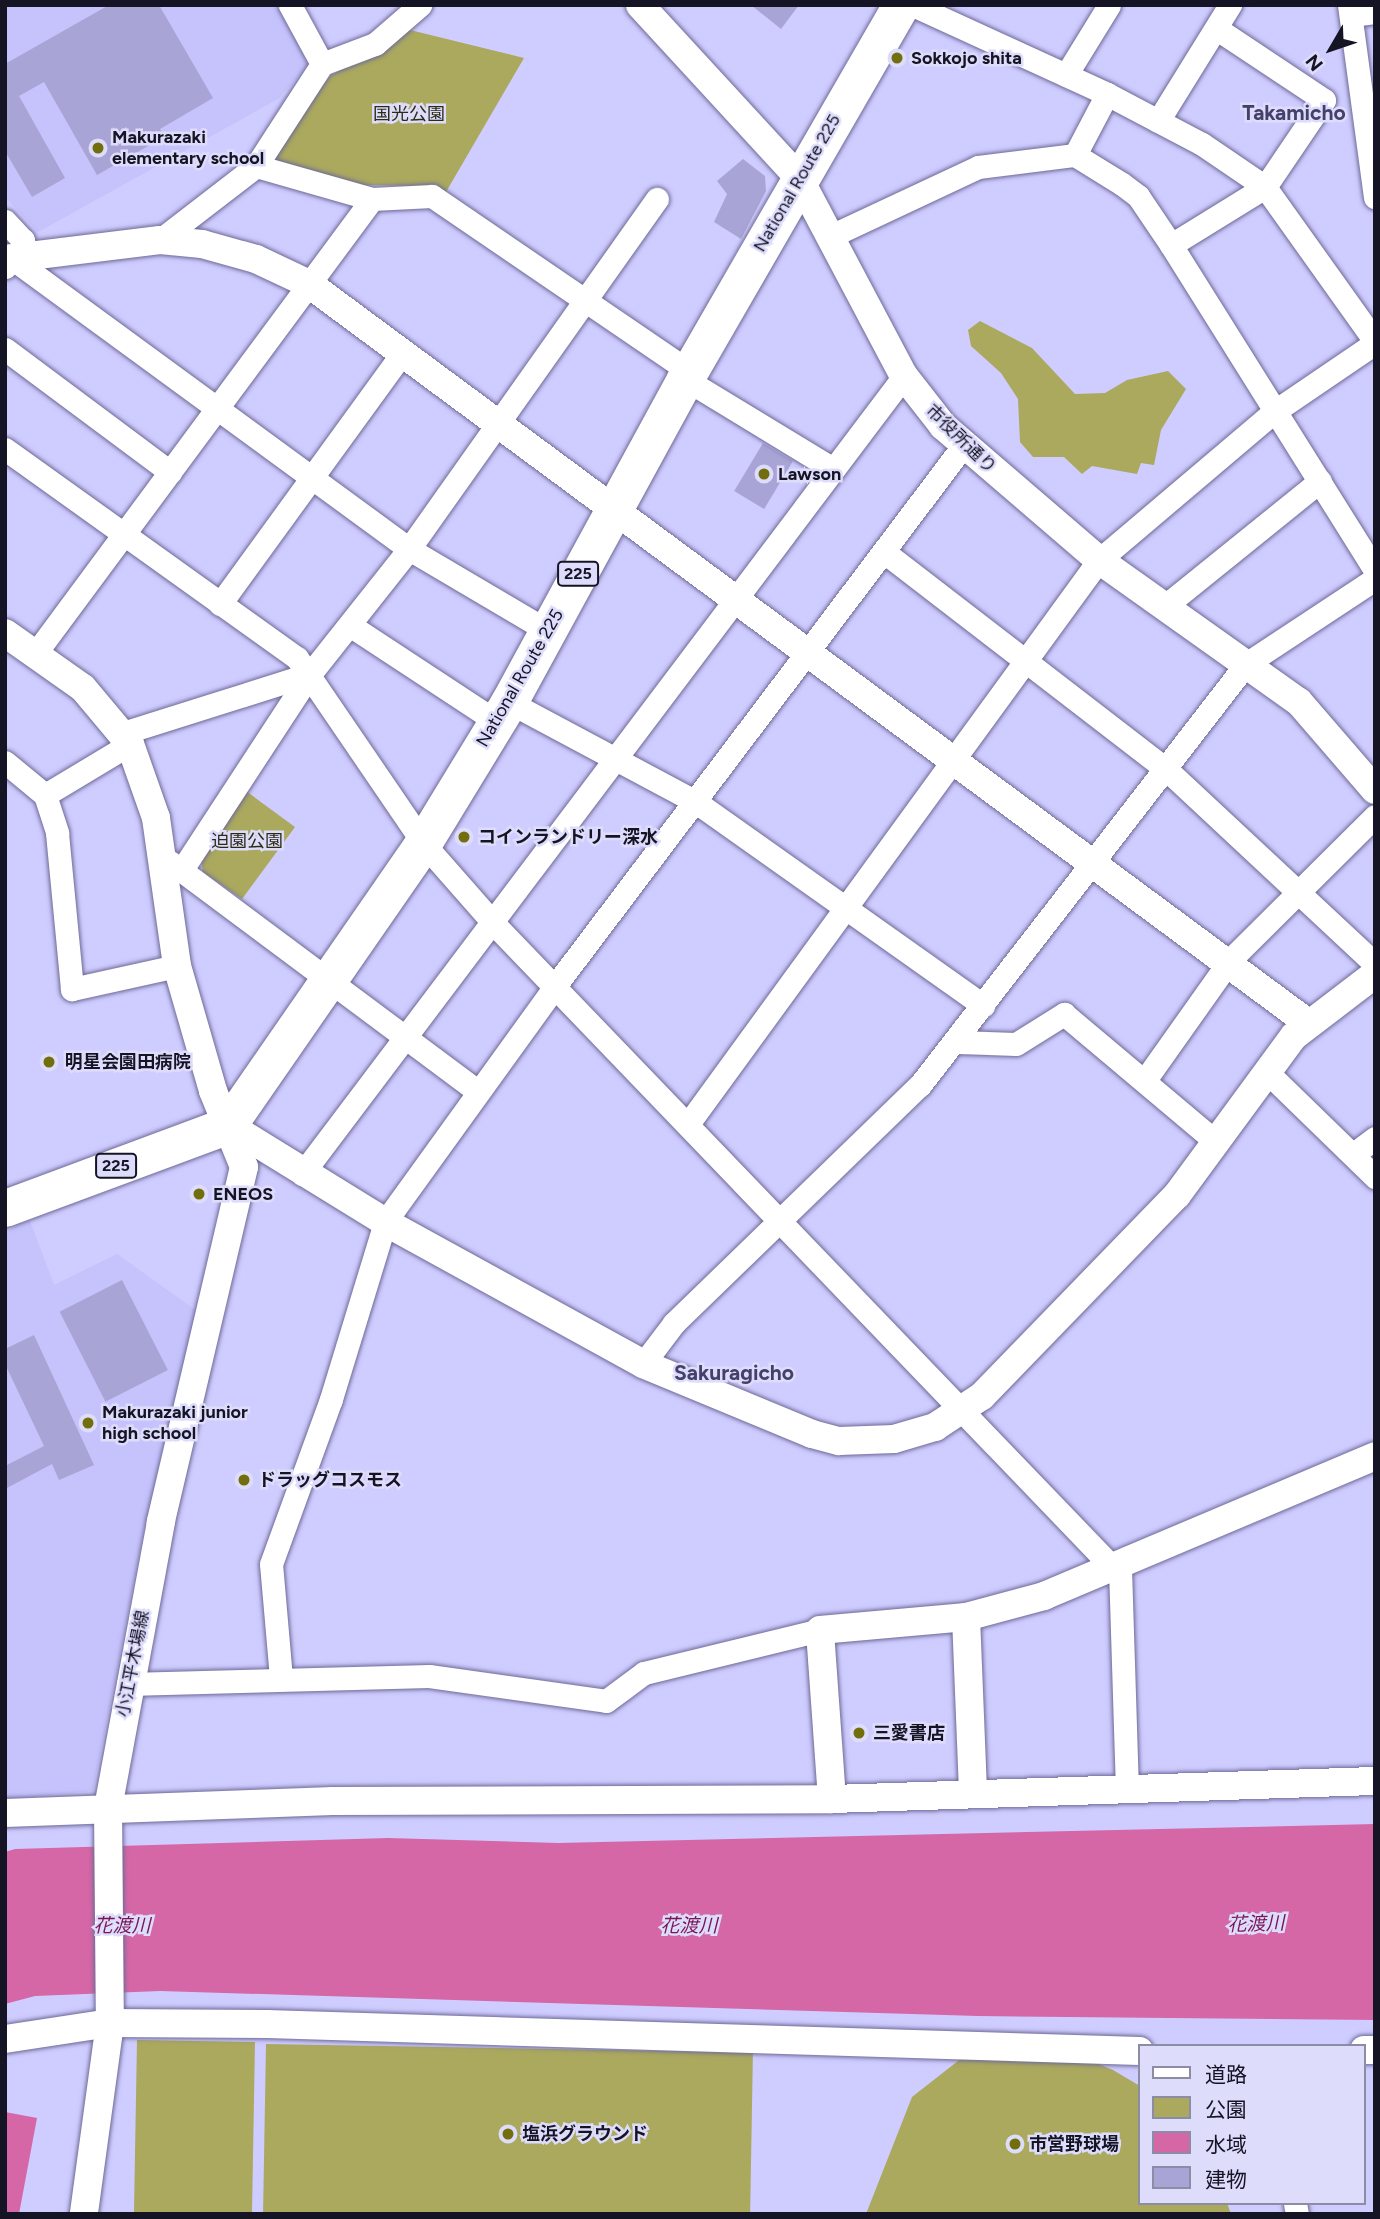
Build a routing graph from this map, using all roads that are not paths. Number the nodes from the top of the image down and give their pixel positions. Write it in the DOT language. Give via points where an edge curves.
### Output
graph roads {
  1 [pos="290,5"];
  2 [pos="420,5"];
  3 [pos="640,5"];
  4 [pos="901,5"];
  5 [pos="913,5"];
  6 [pos="1109,5"];
  7 [pos="1230,5"];
  8 [pos="1350,10"];
  9 [pos="1375,12"];
  10 [pos="1217,29"];
  11 [pos="322,65"];
  12 [pos="1066,75"];
  13 [pos="1368,90"];
  14 [pos="1107,94"];
  15 [pos="1324,100"];
  16 [pos="1158,121"];
  17 [pos="1074,156"];
  18 [pos="256,166"];
  19 [pos="799,178"];
  20 [pos="1265,187"];
  21 [pos="1375,197"];
  22 [pos="372,199"];
  23 [pos="657,199"];
  24 [pos="5,221"];
  25 [pos="833,235"];
  26 [pos="160,240"];
  27 [pos="1171,245"];
  28 [pos="12,260"];
  29 [pos="309,284"];
  30 [pos="588,300"];
  31 [pos="1375,342"];
  32 [pos="5,349"];
  33 [pos="403,352"];
  34 [pos="687,376"];
  35 [pos="904,376"];
  36 [pos="216,410"];
  37 [pos="1275,411"];
  38 [pos="500,425"];
  39 [pos="963,446"];
  40 [pos="5,449"];
  41 [pos="833,469"];
  42 [pos="170,472"];
  43 [pos="310,480"];
  44 [pos="1320,481"];
  45 [pos="613,509"];
  46 [pos="123,536"];
  47 [pos="410,549"];
  48 [pos="884,552"];
  49 [pos="1099,560"];
  50 [pos="1375,570"];
  51 [pos="1375,579"];
  52 [pos="737,601"];
  53 [pos="220,604"];
  54 [pos="1165,606"];
  55 [pos="351,626"];
  56 [pos="548,631"];
  57 [pos="5,633"];
  58 [pos="35,653"];
  59 [pos="809,654"];
  60 [pos="1023,661"];
  61 [pos="1245,664"];
  62 [pos="310,674"];
  63 [pos="503,712"];
  64 [pos="127,738"];
  65 [pos="953,759"];
  66 [pos="616,760"];
  67 [pos="5,762"];
  68 [pos="1167,770"];
  69 [pos="1375,790"];
  70 [pos="45,796"];
  71 [pos="696,802"];
  72 [pos="1375,816"];
  73 [pos="423,843"];
  74 [pos="1092,860"];
  75 [pos="172,863"];
  76 [pos="1300,892"];
  77 [pos="845,904"];
  78 [pos="495,925"];
  79 [pos="1230,960"];
  80 [pos="1375,964"];
  81 [pos="177,966"];
  82 [pos="1375,974"];
  83 [pos="327,981"];
  84 [pos="555,986"];
  85 [pos="983,1005"];
  86 [pos="1308,1023"];
  87 [pos="407,1041"];
  88 [pos="957,1042"];
  89 [pos="1267,1072"];
  90 [pos="1145,1080"];
  91 [pos="477,1091"];
  92 [pos="688,1124"];
  93 [pos="228,1125"];
  94 [pos="1375,1138"];
  95 [pos="1217,1143"];
  96 [pos="1356,1153"];
  97 [pos="302,1174"];
  98 [pos="1375,1177"];
  99 [pos="5,1208"];
  100 [pos="385,1222"];
  101 [pos="780,1222"];
  102 [pos="643,1364"];
  103 [pos="962,1412"];
  104 [pos="1375,1456"];
  105 [pos="1117,1569"];
  106 [pos="966,1616"];
  107 [pos="820,1630"];
  108 [pos="281,1678"];
  109 [pos="128,1684"];
  110 [pos="1375,1781"];
  111 [pos="1127,1788"];
  112 [pos="972,1794"];
  113 [pos="832,1799"];
  114 [pos="5,1813"];
  115 [pos="107,1817"];
  116 [pos="110,2011"];
  117 [pos="5,2039"];
  118 [pos="1138,2051"];
  119 [pos="84,2214"];
  1 -- 11 [label="street"];
  2 -- 11 [label="street" via="375,44"];
  3 -- 19 [label="street, 市役所通り"];
  4 -- 19 [label="highway, National Route 225 / 225"];
  5 -- 12 [label="street"];
  6 -- 12 [label="street"];
  7 -- 10 [label="street"];
  8 -- 9 [label="street"];
  8 -- 13 [label="street"];
  10 -- 15 [label="street"];
  10 -- 16 [label="street"];
  11 -- 18 [label="street"];
  12 -- 14 [label="street"];
  13 -- 15 [label="street"];
  13 -- 21 [label="street"];
  14 -- 16 [label="street"];
  14 -- 17 [label="street"];
  15 -- 20 [label="street"];
  16 -- 20 [label="street"];
  17 -- 25 [label="street" via="978,167"];
  17 -- 27 [label="street" via="1138,196"];
  18 -- 22 [label="street"];
  18 -- 26 [label="street"];
  19 -- 25 [label="street, 市役所通り"];
  19 -- 34 [label="highway, National Route 225 / 225"];
  20 -- 27 [label="street"];
  20 -- 31 [label="street"];
  22 -- 29 [label="street"];
  22 -- 30 [label="street" via="432,196"];
  23 -- 30 [label="street"];
  24 -- 28 [label="street" via="23,240"];
  25 -- 35 [label="street, 市役所通り"];
  26 -- 28 [label="street"];
  26 -- 29 [label="street" via="202,244 256,259"];
  27 -- 37 [label="street"];
  28 -- 36 [label="street"];
  29 -- 33 [label="street"];
  29 -- 36 [label="street"];
  30 -- 34 [label="street"];
  30 -- 38 [label="street"];
  31 -- 37 [label="street"];
  32 -- 42 [label="street"];
  33 -- 38 [label="street"];
  33 -- 43 [label="street"];
  34 -- 41 [label="street"];
  34 -- 45 [label="highway, National Route 225 / 225"];
  35 -- 39 [label="street, 市役所通り"];
  35 -- 41 [label="street"];
  36 -- 42 [label="street"];
  36 -- 43 [label="street"];
  37 -- 44 [label="street"];
  37 -- 49 [label="street"];
  38 -- 45 [label="street"];
  38 -- 47 [label="street"];
  39 -- 48 [label="street"];
  39 -- 49 [label="street, 市役所通り"];
  40 -- 46 [label="street"];
  41 -- 52 [label="street"];
  42 -- 46 [label="street"];
  43 -- 47 [label="street"];
  43 -- 53 [label="street"];
  44 -- 50 [label="street"];
  44 -- 54 [label="street"];
  45 -- 52 [label="street"];
  45 -- 56 [label="highway, National Route 225 / 225"];
  46 -- 53 [label="street"];
  46 -- 58 [label="street"];
  47 -- 55 [label="street"];
  47 -- 56 [label="street"];
  48 -- 59 [label="street"];
  48 -- 60 [label="street"];
  49 -- 54 [label="street, 市役所通り"];
  49 -- 60 [label="street"];
  51 -- 61 [label="street"];
  52 -- 59 [label="street"];
  52 -- 66 [label="street"];
  53 -- 62 [label="street" via="297,658"];
  54 -- 61 [label="street, 市役所通り"];
  55 -- 62 [label="street"];
  55 -- 63 [label="street"];
  56 -- 63 [label="highway, National Route 225 / 225"];
  57 -- 58 [label="street"];
  58 -- 64 [label="street" via="83,688"];
  59 -- 65 [label="street"];
  59 -- 71 [label="street"];
  60 -- 65 [label="street"];
  60 -- 68 [label="street"];
  61 -- 68 [label="street"];
  61 -- 69 [label="street, 市役所通り" via="1299,702"];
  62 -- 64 [label="street"];
  62 -- 73 [label="street"];
  62 -- 75 [label="street"];
  63 -- 66 [label="street"];
  63 -- 73 [label="highway, National Route 225 / 225"];
  64 -- 70 [label="street"];
  64 -- 75 [label="street, 小江平木場線"];
  65 -- 74 [label="street"];
  65 -- 77 [label="street"];
  66 -- 71 [label="street"];
  66 -- 78 [label="street"];
  67 -- 70 [label="street"];
  68 -- 74 [label="street"];
  68 -- 76 [label="street"];
  70 -- 81 [label="street" via="57,833 72,989"];
  71 -- 77 [label="street"];
  71 -- 84 [label="street"];
  72 -- 76 [label="street"];
  73 -- 78 [label="street"];
  73 -- 83 [label="highway, National Route 225 / 225"];
  74 -- 79 [label="street"];
  74 -- 85 [label="street"];
  75 -- 81 [label="street, 小江平木場線"];
  75 -- 83 [label="street"];
  76 -- 79 [label="street"];
  76 -- 80 [label="street"];
  77 -- 85 [label="street"];
  77 -- 92 [label="street"];
  78 -- 84 [label="street"];
  78 -- 87 [label="street"];
  79 -- 86 [label="street"];
  79 -- 90 [label="street"];
  81 -- 93 [label="street, 小江平木場線" via="213,1091"];
  82 -- 86 [label="street"];
  83 -- 87 [label="street"];
  83 -- 93 [label="highway, National Route 225 / 225"];
  84 -- 91 [label="street"];
  84 -- 92 [label="street"];
  85 -- 88 [label="street"];
  86 -- 89 [label="street"];
  87 -- 91 [label="street"];
  87 -- 97 [label="street"];
  88 -- 90 [label="street" via="1016,1044 1064,1014"];
  88 -- 101 [label="street"];
  89 -- 95 [label="street"];
  89 -- 96 [label="street"];
  90 -- 95 [label="street" via="1155,1094"];
  91 -- 100 [label="street"];
  92 -- 101 [label="street"];
  93 -- 97 [label="street"];
  93 -- 99 [label="highway, 225"];
  93 -- 109 [label="street, 小江平木場線" via="244,1167 239,1203 184,1416"];
  94 -- 96 [label="street"];
  95 -- 103 [label="street" via="1177,1195"];
  96 -- 98 [label="street"];
  97 -- 100 [label="street"];
  100 -- 102 [label="street"];
  100 -- 108 [label="street" via="331,1399 271,1564"];
  101 -- 102 [label="street" via="674,1323"];
  101 -- 103 [label="street"];
  102 -- 103 [label="street" via="839,1441 894,1439 935,1427"];
  103 -- 105 [label="street"];
  104 -- 105 [label="street"];
  105 -- 106 [label="street"];
  105 -- 111 [label="street"];
  106 -- 107 [label="street"];
  106 -- 112 [label="street"];
  107 -- 108 [label="street" via="644,1673 606,1701 429,1675"];
  107 -- 113 [label="street"];
  108 -- 109 [label="street"];
  109 -- 115 [label="street, 小江平木場線"];
  110 -- 111 [label="street"];
  111 -- 112 [label="street"];
  112 -- 113 [label="street"];
  113 -- 115 [label="street"];
  114 -- 115 [label="street"];
  115 -- 116 [label="street, 小江平木場線"];
  116 -- 117 [label="street"];
  116 -- 118 [label="street"];
  116 -- 119 [label="street, 小江平木場線"];
}
